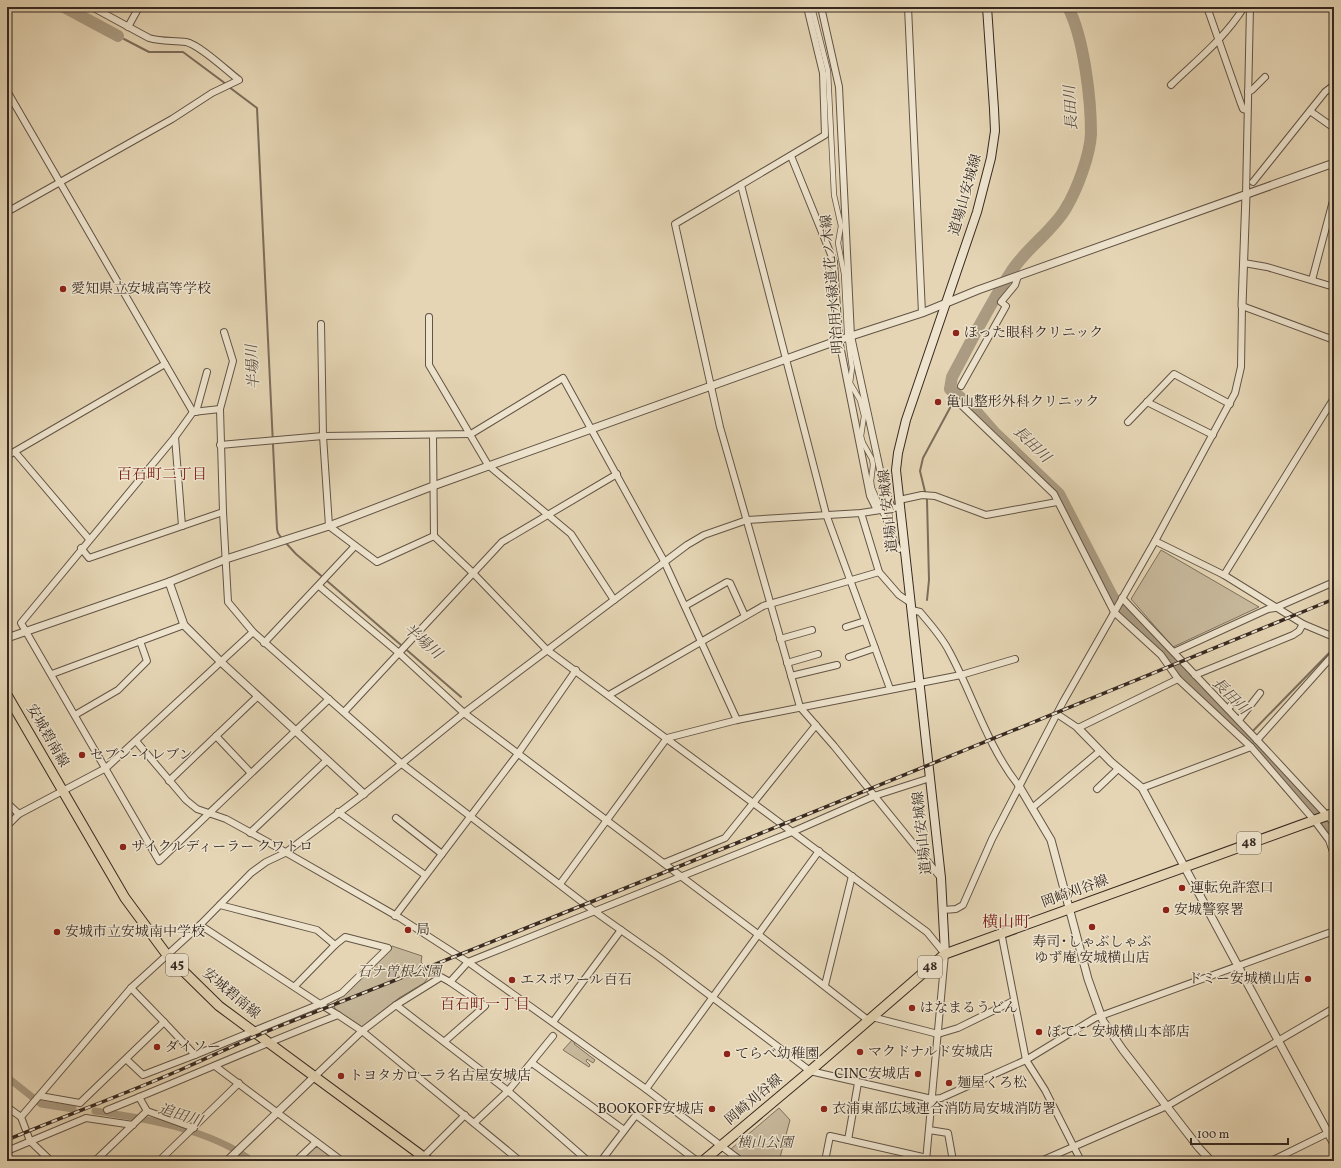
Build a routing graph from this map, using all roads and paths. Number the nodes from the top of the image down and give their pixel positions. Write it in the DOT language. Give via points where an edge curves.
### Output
graph roads {
  1 [pos="92,7"];
  2 [pos="139,7"];
  3 [pos="807,7"];
  4 [pos="812,7"];
  5 [pos="821,7"];
  6 [pos="908,7"];
  7 [pos="987,7"];
  8 [pos="1206,7"];
  9 [pos="1244,7"];
  10 [pos="1250,7"];
  11 [pos="128,27"];
  12 [pos="1218,40"];
  13 [pos="1265,77"];
  14 [pos="1171,85"];
  15 [pos="1334,85"];
  16 [pos="7,91"];
  17 [pos="1248,92"];
  18 [pos="1247,110"];
  19 [pos="1310,111"];
  20 [pos="1334,128"];
  21 [pos="791,156"];
  22 [pos="1334,163"];
  23 [pos="59,181"];
  24 [pos="1253,182"];
  25 [pos="741,185"];
  26 [pos="1246,195"];
  27 [pos="1334,197"];
  28 [pos="1333,208"];
  29 [pos="7,212"];
  30 [pos="1244,263"];
  31 [pos="1018,276"];
  32 [pos="1312,280"];
  33 [pos="1334,287"];
  34 [pos="945,304"];
  35 [pos="1242,306"];
  36 [pos="922,313"];
  37 [pos="429,317"];
  38 [pos="321,324"];
  39 [pos="224,332"];
  40 [pos="849,337"];
  41 [pos="839,340"];
  42 [pos="1334,340"];
  43 [pos="787,359"];
  44 [pos="165,364"];
  45 [pos="207,372"];
  46 [pos="961,386"];
  47 [pos="710,388"];
  48 [pos="1334,398"];
  49 [pos="955,399"];
  50 [pos="1147,402"];
  51 [pos="1230,404"];
  52 [pos="220,409"];
  53 [pos="195,412"];
  54 [pos="1128,422"];
  55 [pos="590,429"];
  56 [pos="471,434"];
  57 [pos="433,435"];
  58 [pos="1213,435"];
  59 [pos="323,436"];
  60 [pos="175,437"];
  61 [pos="220,445"];
  62 [pos="15,452"];
  63 [pos="7,456"];
  64 [pos="488,465"];
  65 [pos="617,474"];
  66 [pos="433,486"];
  67 [pos="1057,502"];
  68 [pos="897,505"];
  69 [pos="879,510"];
  70 [pos="223,512"];
  71 [pos="861,513"];
  72 [pos="826,514"];
  73 [pos="548,515"];
  74 [pos="747,520"];
  75 [pos="182,526"];
  76 [pos="329,526"];
  77 [pos="434,536"];
  78 [pos="89,539"];
  79 [pos="1155,541"];
  80 [pos="355,546"];
  81 [pos="81,548"];
  82 [pos="899,550"];
  83 [pos="226,559"];
  84 [pos="664,561"];
  85 [pos="879,572"];
  86 [pos="473,573"];
  87 [pos="1224,575"];
  88 [pos="851,581"];
  89 [pos="169,582"];
  90 [pos="1334,582"];
  91 [pos="319,586"];
  92 [pos="1121,599"];
  93 [pos="614,600"];
  94 [pos="770,603"];
  95 [pos="685,606"];
  96 [pos="912,607"];
  97 [pos="1275,608"];
  98 [pos="1115,610"];
  99 [pos="746,616"];
  100 [pos="865,620"];
  101 [pos="1303,624"];
  102 [pos="184,625"];
  103 [pos="846,627"];
  104 [pos="812,630"];
  105 [pos="26,632"];
  106 [pos="253,632"];
  107 [pos="1334,637"];
  108 [pos="7,638"];
  109 [pos="780,640"];
  110 [pos="140,641"];
  111 [pos="700,642"];
  112 [pos="264,643"];
  113 [pos="875,648"];
  114 [pos="547,650"];
  115 [pos="1174,652"];
  116 [pos="399,653"];
  117 [pos="818,654"];
  118 [pos="1334,654"];
  119 [pos="849,657"];
  120 [pos="1015,660"];
  121 [pos="221,662"];
  122 [pos="787,663"];
  123 [pos="837,665"];
  124 [pos="576,670"];
  125 [pos="52,674"];
  126 [pos="961,675"];
  127 [pos="1195,675"];
  128 [pos="791,676"];
  129 [pos="1178,679"];
  130 [pos="920,684"];
  131 [pos="890,689"];
  132 [pos="1260,693"];
  133 [pos="7,695"];
  134 [pos="258,696"];
  135 [pos="609,696"];
  136 [pos="1238,697"];
  137 [pos="329,698"];
  138 [pos="800,707"];
  139 [pos="1228,709"];
  140 [pos="344,712"];
  141 [pos="464,713"];
  142 [pos="1057,714"];
  143 [pos="75,715"];
  144 [pos="737,720"];
  145 [pos="1239,720"];
  146 [pos="816,725"];
  147 [pos="1078,728"];
  148 [pos="295,730"];
  149 [pos="216,736"];
  150 [pos="668,738"];
  151 [pos="1257,740"];
  152 [pos="136,741"];
  153 [pos="1251,747"];
  154 [pos="1100,751"];
  155 [pos="517,755"];
  156 [pos="327,760"];
  157 [pos="402,764"];
  158 [pos="106,768"];
  159 [pos="1118,769"];
  160 [pos="250,772"];
  161 [pos="930,778"];
  162 [pos="169,781"];
  163 [pos="1019,786"];
  164 [pos="1142,788"];
  165 [pos="1097,789"];
  166 [pos="62,791"];
  167 [pos="364,794"];
  168 [pos="874,796"];
  169 [pos="752,802"];
  170 [pos="7,803"];
  171 [pos="1032,808"];
  172 [pos="209,812"];
  173 [pos="338,812"];
  174 [pos="19,814"];
  175 [pos="1331,815"];
  176 [pos="470,816"];
  177 [pos="396,818"];
  178 [pos="1314,820"];
  179 [pos="606,821"];
  180 [pos="1334,823"];
  181 [pos="7,826"];
  182 [pos="792,832"];
  183 [pos="250,833"];
  184 [pos="819,851"];
  185 [pos="285,853"];
  186 [pos="442,854"];
  187 [pos="1334,855"];
  188 [pos="664,864"];
  189 [pos="1185,867"];
  190 [pos="425,875"];
  191 [pos="680,876"];
  192 [pos="852,876"];
  193 [pos="941,878"];
  194 [pos="560,884"];
  195 [pos="220,905"];
  196 [pos="1069,908"];
  197 [pos="943,910"];
  198 [pos="594,911"];
  199 [pos="396,916"];
  200 [pos="200,925"];
  201 [pos="621,930"];
  202 [pos="1334,931"];
  203 [pos="1001,932"];
  204 [pos="760,935"];
  205 [pos="335,945"];
  206 [pos="945,954"];
  207 [pos="167,955"];
  208 [pos="468,962"];
  209 [pos="1238,967"];
  210 [pos="450,982"];
  211 [pos="295,986"];
  212 [pos="825,986"];
  213 [pos="131,988"];
  214 [pos="714,998"];
  215 [pos="1013,1001"];
  216 [pos="320,1004"];
  217 [pos="396,1005"];
  218 [pos="1334,1008"];
  219 [pos="338,1015"];
  220 [pos="1100,1016"];
  221 [pos="870,1019"];
  222 [pos="164,1022"];
  223 [pos="554,1022"];
  224 [pos="254,1031"];
  225 [pos="362,1031"];
  226 [pos="938,1034"];
  227 [pos="553,1036"];
  228 [pos="445,1040"];
  229 [pos="1279,1041"];
  230 [pos="268,1042"];
  231 [pos="195,1055"];
  232 [pos="126,1059"];
  233 [pos="1026,1060"];
  234 [pos="532,1063"];
  235 [pos="214,1066"];
  236 [pos="810,1071"];
  237 [pos="314,1077"];
  238 [pos="239,1083"];
  239 [pos="858,1083"];
  240 [pos="646,1089"];
  241 [pos="508,1090"];
  242 [pos="139,1097"];
  243 [pos="38,1099"];
  244 [pos="932,1100"];
  245 [pos="1167,1106"];
  246 [pos="7,1107"];
  247 [pos="108,1110"];
  248 [pos="277,1112"];
  249 [pos="465,1115"];
  250 [pos="142,1116"];
  251 [pos="21,1117"];
  252 [pos="474,1124"];
  253 [pos="133,1125"];
  254 [pos="624,1130"];
  255 [pos="929,1130"];
  256 [pos="191,1131"];
  257 [pos="1331,1132"];
  258 [pos="848,1140"];
  259 [pos="30,1141"];
  260 [pos="316,1142"];
  261 [pos="1334,1144"];
  262 [pos="721,1146"];
  263 [pos="1074,1148"];
  264 [pos="7,1151"];
  265 [pos="426,1159"];
  266 [pos="926,1159"];
  267 [pos="51,1161"];
  268 [pos="95,1161"];
  269 [pos="159,1161"];
  270 [pos="227,1161"];
  271 [pos="296,1161"];
  272 [pos="342,1161"];
  273 [pos="520,1161"];
  274 [pos="588,1161"];
  275 [pos="601,1161"];
  276 [pos="697,1161"];
  277 [pos="703,1161"];
  278 [pos="741,1161"];
  279 [pos="824,1161"];
  280 [pos="953,1161"];
  281 [pos="1041,1161"];
  282 [pos="1081,1161"];
  283 [pos="1211,1161"];
  284 [pos="1271,1161"];
  1 -- 11 [label="street"];
  2 -- 11 [label="street"];
  3 -- 21 [label="street" via="823,73 826,130 825,135"];
  4 -- 40 [label="street, 明治用水緑道花ノ木線" via="828,71 834,195 841,226 838,243 844,274"];
  5 -- 40 [label="street" via="839,87"];
  6 -- 36 [label="street"];
  7 -- 34 [label="main road, 道場山安城線" via="994,116 991,158 977,212"];
  8 -- 12 [label="street"];
  9 -- 12 [label="street" via="1232,26"];
  10 -- 17 [label="street"];
  11 -- 23 [label="street" via="159,41 196,45 239,80"];
  12 -- 14 [label="street"];
  12 -- 18 [label="street" via="1243,109"];
  13 -- 17 [label="street"];
  15 -- 19 [label="street" via="1324,92"];
  16 -- 23 [label="street"];
  17 -- 18 [label="street"];
  18 -- 26 [label="street"];
  19 -- 20 [label="street"];
  19 -- 24 [label="street"];
  21 -- 25 [label="street"];
  21 -- 41 [label="street" via="834,262"];
  22 -- 26 [label="street"];
  23 -- 29 [label="street"];
  23 -- 44 [label="street"];
  25 -- 43 [label="street"];
  25 -- 47 [label="street" via="674,224"];
  26 -- 30 [label="street"];
  26 -- 31 [label="street"];
  27 -- 28 [label="street"];
  28 -- 32 [label="street"];
  30 -- 32 [label="street"];
  30 -- 35 [label="street"];
  31 -- 34 [label="street"];
  31 -- 46 [label="street" via="1015,285 1002,302 1006,306"];
  32 -- 33 [label="street"];
  34 -- 36 [label="street"];
  34 -- 68 [label="main road, 道場山安城線" via="906,420 898,453"];
  35 -- 42 [label="street"];
  35 -- 51 [label="street" via="1241,366"];
  36 -- 40 [label="street"];
  37 -- 56 [label="street" via="429,365"];
  38 -- 59 [label="street"];
  39 -- 52 [label="street" via="233,361"];
  40 -- 41 [label="street"];
  40 -- 68 [label="street" via="884,488"];
  40 -- 69 [label="street, 明治用水緑道花ノ木線" via="852,368 850,383 860,400 864,416 861,436 872,459 871,481"];
  41 -- 43 [label="street"];
  41 -- 69 [label="street" via="870,496"];
  43 -- 47 [label="street"];
  43 -- 72 [label="street"];
  44 -- 53 [label="street"];
  44 -- 62 [label="street"];
  45 -- 53 [label="street"];
  47 -- 55 [label="street"];
  47 -- 74 [label="street"];
  48 -- 87 [label="street"];
  49 -- 67 [label="street" via="1054,494"];
  50 -- 51 [label="street" via="1174,374"];
  50 -- 54 [label="street"];
  50 -- 58 [label="street"];
  51 -- 58 [label="street"];
  52 -- 53 [label="street"];
  52 -- 61 [label="street"];
  53 -- 60 [label="street"];
  55 -- 56 [label="street" via="563,378"];
  55 -- 64 [label="street"];
  55 -- 65 [label="street"];
  56 -- 57 [label="street"];
  56 -- 64 [label="street"];
  57 -- 59 [label="street"];
  57 -- 66 [label="street"];
  58 -- 79 [label="street"];
  59 -- 61 [label="street"];
  59 -- 76 [label="street"];
  60 -- 75 [label="street"];
  60 -- 78 [label="street"];
  61 -- 70 [label="street"];
  62 -- 63 [label="street"];
  62 -- 78 [label="street"];
  64 -- 66 [label="street"];
  64 -- 73 [label="street"];
  65 -- 73 [label="street"];
  65 -- 84 [label="street"];
  66 -- 76 [label="street"];
  66 -- 77 [label="street"];
  67 -- 68 [label="street" via="986,515 935,496 922,495"];
  67 -- 98 [label="street"];
  68 -- 69 [label="street"];
  68 -- 96 [label="main road, 道場山安城線"];
  69 -- 71 [label="street"];
  69 -- 82 [label="street, 明治用水緑道花ノ木線"];
  70 -- 75 [label="street"];
  70 -- 83 [label="street"];
  71 -- 72 [label="street"];
  71 -- 85 [label="street"];
  72 -- 74 [label="street"];
  72 -- 88 [label="street"];
  73 -- 86 [label="street" via="502,542"];
  73 -- 93 [label="street" via="571,534"];
  74 -- 84 [label="street" via="704,535"];
  74 -- 94 [label="street"];
  75 -- 81 [label="street" via="89,558"];
  76 -- 80 [label="street"];
  76 -- 83 [label="street"];
  77 -- 80 [label="street" via="377,562"];
  77 -- 86 [label="street"];
  78 -- 81 [label="street"];
  79 -- 87 [label="street"];
  79 -- 92 [label="street"];
  80 -- 91 [label="street"];
  81 -- 105 [label="street" via="21,622"];
  83 -- 89 [label="street"];
  83 -- 106 [label="street" via="228,602"];
  84 -- 93 [label="street"];
  84 -- 95 [label="street"];
  85 -- 88 [label="street"];
  85 -- 96 [label="street"];
  86 -- 114 [label="street"];
  86 -- 116 [label="street"];
  87 -- 97 [label="street"];
  88 -- 94 [label="street"];
  88 -- 100 [label="street"];
  89 -- 102 [label="street"];
  89 -- 105 [label="street"];
  90 -- 97 [label="street"];
  91 -- 112 [label="street"];
  91 -- 116 [label="street"];
  92 -- 98 [label="street"];
  92 -- 115 [label="street"];
  93 -- 114 [label="street"];
  94 -- 99 [label="street"];
  94 -- 109 [label="street"];
  95 -- 99 [label="street" via="730,582"];
  95 -- 111 [label="street"];
  96 -- 126 [label="street" via="920,612 949,650"];
  96 -- 130 [label="main road, 道場山安城線"];
  97 -- 101 [label="street"];
  97 -- 115 [label="street"];
  98 -- 129 [label="street" via="1161,655"];
  98 -- 142 [label="street"];
  99 -- 111 [label="street"];
  100 -- 103 [label="street"];
  100 -- 113 [label="street"];
  101 -- 107 [label="street"];
  101 -- 127 [label="street" via="1293,635"];
  102 -- 110 [label="street"];
  102 -- 121 [label="street"];
  104 -- 109 [label="street"];
  105 -- 108 [label="street"];
  105 -- 125 [label="street"];
  106 -- 112 [label="street"];
  106 -- 121 [label="street"];
  109 -- 122 [label="street"];
  110 -- 125 [label="street"];
  110 -- 143 [label="street" via="147,662 118,690"];
  111 -- 135 [label="street"];
  111 -- 144 [label="street"];
  112 -- 137 [label="street"];
  113 -- 119 [label="street"];
  113 -- 131 [label="street"];
  114 -- 124 [label="street"];
  114 -- 141 [label="street"];
  115 -- 127 [label="street"];
  116 -- 140 [label="street"];
  116 -- 141 [label="street"];
  117 -- 122 [label="street"];
  118 -- 151 [label="street"];
  120 -- 126 [label="street"];
  121 -- 134 [label="street"];
  121 -- 152 [label="street"];
  122 -- 128 [label="street"];
  123 -- 128 [label="street"];
  124 -- 135 [label="street"];
  124 -- 155 [label="street"];
  125 -- 143 [label="street"];
  126 -- 130 [label="street"];
  126 -- 163 [label="street" via="988,734 1007,770"];
  127 -- 139 [label="street"];
  128 -- 138 [label="street"];
  129 -- 147 [label="street"];
  129 -- 153 [label="street"];
  130 -- 131 [label="street"];
  130 -- 161 [label="main road, 道場山安城線"];
  131 -- 138 [label="street"];
  132 -- 145 [label="street"];
  133 -- 166 [label="main road, 安城碧南線 / 45"];
  134 -- 148 [label="street"];
  134 -- 149 [label="street"];
  135 -- 150 [label="street"];
  136 -- 139 [label="street"];
  137 -- 140 [label="street"];
  137 -- 148 [label="street"];
  138 -- 144 [label="street"];
  138 -- 146 [label="street"];
  139 -- 145 [label="street"];
  140 -- 157 [label="street" via="370,738"];
  141 -- 155 [label="street"];
  141 -- 157 [label="street"];
  142 -- 147 [label="street"];
  142 -- 163 [label="street"];
  143 -- 158 [label="street"];
  144 -- 150 [label="street"];
  145 -- 151 [label="street"];
  146 -- 168 [label="street"];
  146 -- 169 [label="street"];
  147 -- 154 [label="street"];
  148 -- 156 [label="street"];
  148 -- 160 [label="street"];
  149 -- 160 [label="street"];
  149 -- 162 [label="street"];
  150 -- 169 [label="street"];
  150 -- 179 [label="street"];
  151 -- 175 [label="street"];
  152 -- 158 [label="street"];
  152 -- 162 [label="street"];
  153 -- 164 [label="street"];
  153 -- 178 [label="street"];
  154 -- 159 [label="street"];
  154 -- 171 [label="street"];
  155 -- 176 [label="street"];
  155 -- 179 [label="street"];
  156 -- 167 [label="street"];
  156 -- 183 [label="street"];
  157 -- 167 [label="street"];
  157 -- 176 [label="street"];
  158 -- 166 [label="street"];
  158 -- 172 [label="street" via="159,860"];
  159 -- 164 [label="street"];
  159 -- 165 [label="street"];
  160 -- 172 [label="street"];
  161 -- 168 [label="street"];
  161 -- 193 [label="main road, 道場山安城線"];
  162 -- 172 [label="street" via="197,808"];
  163 -- 171 [label="street"];
  163 -- 197 [label="street" via="963,905 956,909"];
  164 -- 189 [label="street"];
  166 -- 174 [label="street"];
  166 -- 207 [label="main road, 安城碧南線 / 45" via="125,898"];
  167 -- 173 [label="street"];
  168 -- 182 [label="street"];
  168 -- 193 [label="street"];
  169 -- 182 [label="street"];
  169 -- 188 [label="street" via="724,838"];
  170 -- 174 [label="street"];
  171 -- 196 [label="street" via="1051,840"];
  172 -- 183 [label="street"];
  173 -- 185 [label="street"];
  173 -- 190 [label="street"];
  174 -- 181 [label="street"];
  175 -- 178 [label="main road, 岡崎刈谷線 / 48"];
  175 -- 180 [label="street"];
  176 -- 186 [label="street"];
  176 -- 194 [label="street"];
  177 -- 186 [label="street"];
  178 -- 187 [label="street" via="1329,840"];
  178 -- 189 [label="main road, 岡崎刈谷線 / 48"];
  179 -- 188 [label="street"];
  179 -- 194 [label="street"];
  182 -- 184 [label="street"];
  182 -- 191 [label="street"];
  183 -- 185 [label="street"];
  184 -- 192 [label="street"];
  184 -- 204 [label="street"];
  185 -- 195 [label="street" via="266,862 252,873"];
  185 -- 199 [label="street"];
  186 -- 190 [label="street"];
  188 -- 191 [label="street"];
  189 -- 196 [label="main road, 岡崎刈谷線 / 48"];
  189 -- 209 [label="street"];
  190 -- 199 [label="street"];
  191 -- 198 [label="street"];
  191 -- 204 [label="street"];
  192 -- 206 [label="street" via="927,932"];
  192 -- 212 [label="street"];
  193 -- 197 [label="main road, 道場山安城線"];
  194 -- 198 [label="street"];
  195 -- 200 [label="street"];
  195 -- 205 [label="street" via="317,930"];
  196 -- 203 [label="main road, 岡崎刈谷線 / 48"];
  196 -- 220 [label="street"];
  197 -- 206 [label="main road, 道場山安城線"];
  198 -- 201 [label="street"];
  198 -- 208 [label="street"];
  199 -- 208 [label="street"];
  200 -- 207 [label="street"];
  200 -- 211 [label="street"];
  201 -- 214 [label="street"];
  201 -- 223 [label="street"];
  202 -- 209 [label="street"];
  203 -- 206 [label="main road, 岡崎刈谷線 / 48"];
  203 -- 215 [label="street"];
  204 -- 212 [label="street"];
  204 -- 214 [label="street"];
  205 -- 211 [label="street"];
  205 -- 216 [label="street" via="345,937 388,948 342,993"];
  206 -- 221 [label="main road, 岡崎刈谷線 / 48"];
  206 -- 226 [label="street"];
  207 -- 213 [label="street"];
  207 -- 224 [label="main road, 安城碧南線 / 45" via="219,1006"];
  208 -- 210 [label="street"];
  208 -- 223 [label="street"];
  209 -- 220 [label="street"];
  209 -- 229 [label="street"];
  210 -- 217 [label="street" via="440,976"];
  210 -- 228 [label="street" via="485,1006"];
  211 -- 216 [label="street"];
  212 -- 221 [label="street"];
  213 -- 222 [label="street"];
  213 -- 243 [label="street"];
  214 -- 236 [label="street"];
  214 -- 240 [label="street"];
  215 -- 226 [label="street" via="958,1028"];
  215 -- 233 [label="street"];
  216 -- 219 [label="street"];
  216 -- 224 [label="street"];
  217 -- 225 [label="street"];
  217 -- 228 [label="street"];
  218 -- 229 [label="street"];
  219 -- 225 [label="street"];
  219 -- 230 [label="street"];
  220 -- 233 [label="street"];
  220 -- 245 [label="street"];
  221 -- 226 [label="street"];
  221 -- 236 [label="main road, 岡崎刈谷線 / 48"];
  222 -- 231 [label="street"];
  222 -- 232 [label="street"];
  223 -- 240 [label="street"];
  224 -- 230 [label="main road, 安城碧南線 / 45"];
  224 -- 231 [label="street"];
  225 -- 237 [label="street"];
  225 -- 249 [label="street"];
  226 -- 244 [label="street"];
  227 -- 234 [label="street"];
  228 -- 241 [label="street"];
  229 -- 245 [label="street"];
  229 -- 257 [label="street"];
  230 -- 235 [label="street"];
  230 -- 237 [label="main road, 安城碧南線 / 45"];
  231 -- 232 [label="street" via="143,1075"];
  232 -- 243 [label="street" via="80,1103"];
  233 -- 244 [label="street"];
  233 -- 263 [label="street"];
  234 -- 241 [label="street"];
  234 -- 254 [label="street"];
  235 -- 238 [label="street"];
  235 -- 242 [label="street"];
  236 -- 239 [label="street"];
  236 -- 262 [label="main road, 岡崎刈谷線 / 48"];
  237 -- 248 [label="street"];
  237 -- 265 [label="main road, 安城碧南線 / 45"];
  238 -- 248 [label="street"];
  238 -- 256 [label="street"];
  239 -- 244 [label="street"];
  239 -- 258 [label="street"];
  240 -- 262 [label="street"];
  241 -- 252 [label="street"];
  241 -- 274 [label="street"];
  242 -- 247 [label="street"];
  242 -- 250 [label="street"];
  243 -- 251 [label="street"];
  244 -- 255 [label="street"];
  245 -- 263 [label="street"];
  245 -- 283 [label="street"];
  246 -- 251 [label="street"];
  248 -- 260 [label="street"];
  248 -- 270 [label="street"];
  249 -- 252 [label="street"];
  249 -- 265 [label="street"];
  250 -- 253 [label="street"];
  250 -- 256 [label="street"];
  251 -- 259 [label="street"];
  252 -- 273 [label="street"];
  253 -- 259 [label="street" via="86,1118"];
  253 -- 268 [label="street"];
  254 -- 275 [label="street"];
  254 -- 276 [label="street" via="636,1114"];
  255 -- 266 [label="street"];
  255 -- 280 [label="street" via="948,1133"];
  256 -- 269 [label="street"];
  257 -- 261 [label="street"];
  257 -- 284 [label="street"];
  258 -- 266 [label="street"];
  258 -- 279 [label="street" via="830,1136"];
  259 -- 264 [label="street"];
  259 -- 267 [label="street"];
  260 -- 271 [label="street"];
  260 -- 272 [label="street"];
  262 -- 277 [label="main road, 岡崎刈谷線 / 48"];
  262 -- 278 [label="street"];
  263 -- 281 [label="street"];
  263 -- 282 [label="street"];
}
